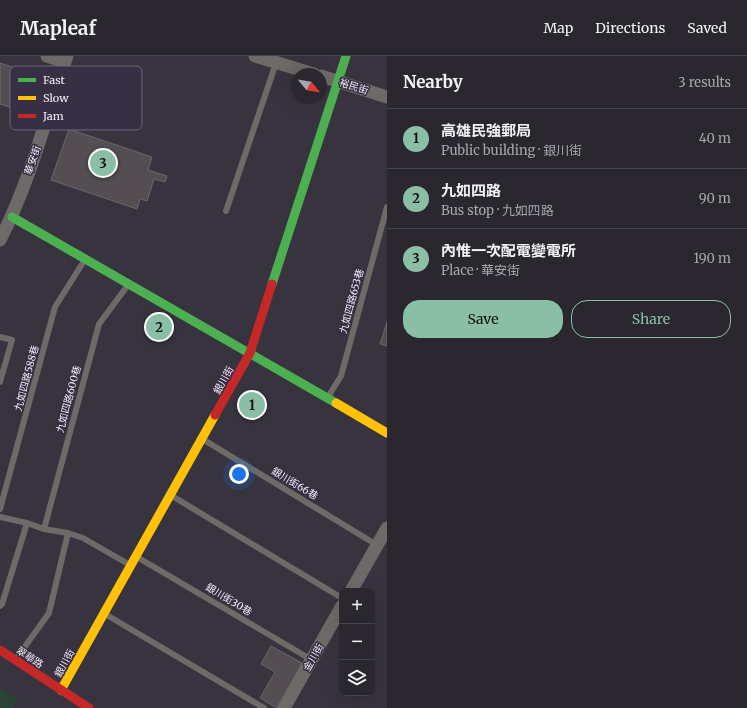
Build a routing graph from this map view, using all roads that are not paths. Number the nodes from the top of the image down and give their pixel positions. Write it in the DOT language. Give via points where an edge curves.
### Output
graph roads {
  1 [pos="47,56"];
  2 [pos="255,56"];
  3 [pos="346,56"];
  4 [pos="66,59"];
  5 [pos="276,63"];
  6 [pos="293,68"];
  7 [pos="327,78"];
  8 [pos="338,81"];
  9 [pos="387,97"];
  10 [pos="42,130"];
  11 [pos="387,207"];
  12 [pos="226,211"];
  13 [pos="12,217"];
  14 [pos="0,240"];
  15 [pos="85,259"];
  16 [pos="129,284"];
  17 [pos="0,338"];
  18 [pos="250,353"];
  19 [pos="0,382"];
  20 [pos="327,398"];
  21 [pos="387,433"];
  22 [pos="202,439"];
  23 [pos="171,496"];
  24 [pos="0,509"];
  25 [pos="0,517"];
  26 [pos="27,523"];
  27 [pos="387,528"];
  28 [pos="44,529"];
  29 [pos="68,533"];
  30 [pos="377,545"];
  31 [pos="136,556"];
  32 [pos="131,565"];
  33 [pos="353,588"];
  34 [pos="339,596"];
  35 [pos="0,606"];
  36 [pos="339,611"];
  37 [pos="104,614"];
  38 [pos="0,650"];
  39 [pos="15,660"];
  40 [pos="312,660"];
  41 [pos="61,690"];
  42 [pos="89,708"];
  43 [pos="264,708"];
  44 [pos="284,708"];
  1 -- 4 [label="street"];
  2 -- 5 [label="street"];
  3 -- 8 [label="street, 銀川街"];
  5 -- 6 [label="street"];
  5 -- 12 [label="lane"];
  7 -- 8 [label="street, 裕民街"];
  8 -- 9 [label="street, 裕民街"];
  8 -- 18 [label="street, 銀川街"];
  10 -- 13 [label="street, 華安街"];
  11 -- 20 [label="lane, 九如四路653巷" via="341,376"];
  13 -- 14 [label="street, 華安街"];
  13 -- 15 [label="street"];
  15 -- 16 [label="street"];
  15 -- 24 [label="lane, 九如四路588巷" via="55,307"];
  16 -- 18 [label="street"];
  16 -- 28 [label="lane, 九如四路600巷" via="99,324"];
  17 -- 19 [label="lane" via="12,340"];
  18 -- 20 [label="street"];
  18 -- 22 [label="street, 銀川街"];
  20 -- 21 [label="street"];
  22 -- 23 [label="street, 銀川街"];
  22 -- 30 [label="lane, 銀川街66巷"];
  23 -- 31 [label="street, 銀川街"];
  23 -- 34 [label="lane"];
  25 -- 26 [label="lane"];
  26 -- 28 [label="lane"];
  26 -- 35 [label="lane"];
  27 -- 30 [label="street"];
  28 -- 29 [label="lane"];
  29 -- 32 [label="lane" via="83,538"];
  29 -- 39 [label="lane" via="49,613"];
  30 -- 33 [label="street"];
  31 -- 32 [label="street, 銀川街"];
  31 -- 40 [label="lane, 銀川街30巷"];
  32 -- 37 [label="street, 銀川街"];
  36 -- 40 [label="street, 金川街"];
  37 -- 41 [label="street, 銀川街"];
  37 -- 43 [label="lane"];
  38 -- 39 [label="street, 翠華路"];
  39 -- 41 [label="street, 翠華路"];
  40 -- 44 [label="street, 金川街"];
  41 -- 42 [label="street, 翠華路"];
}
